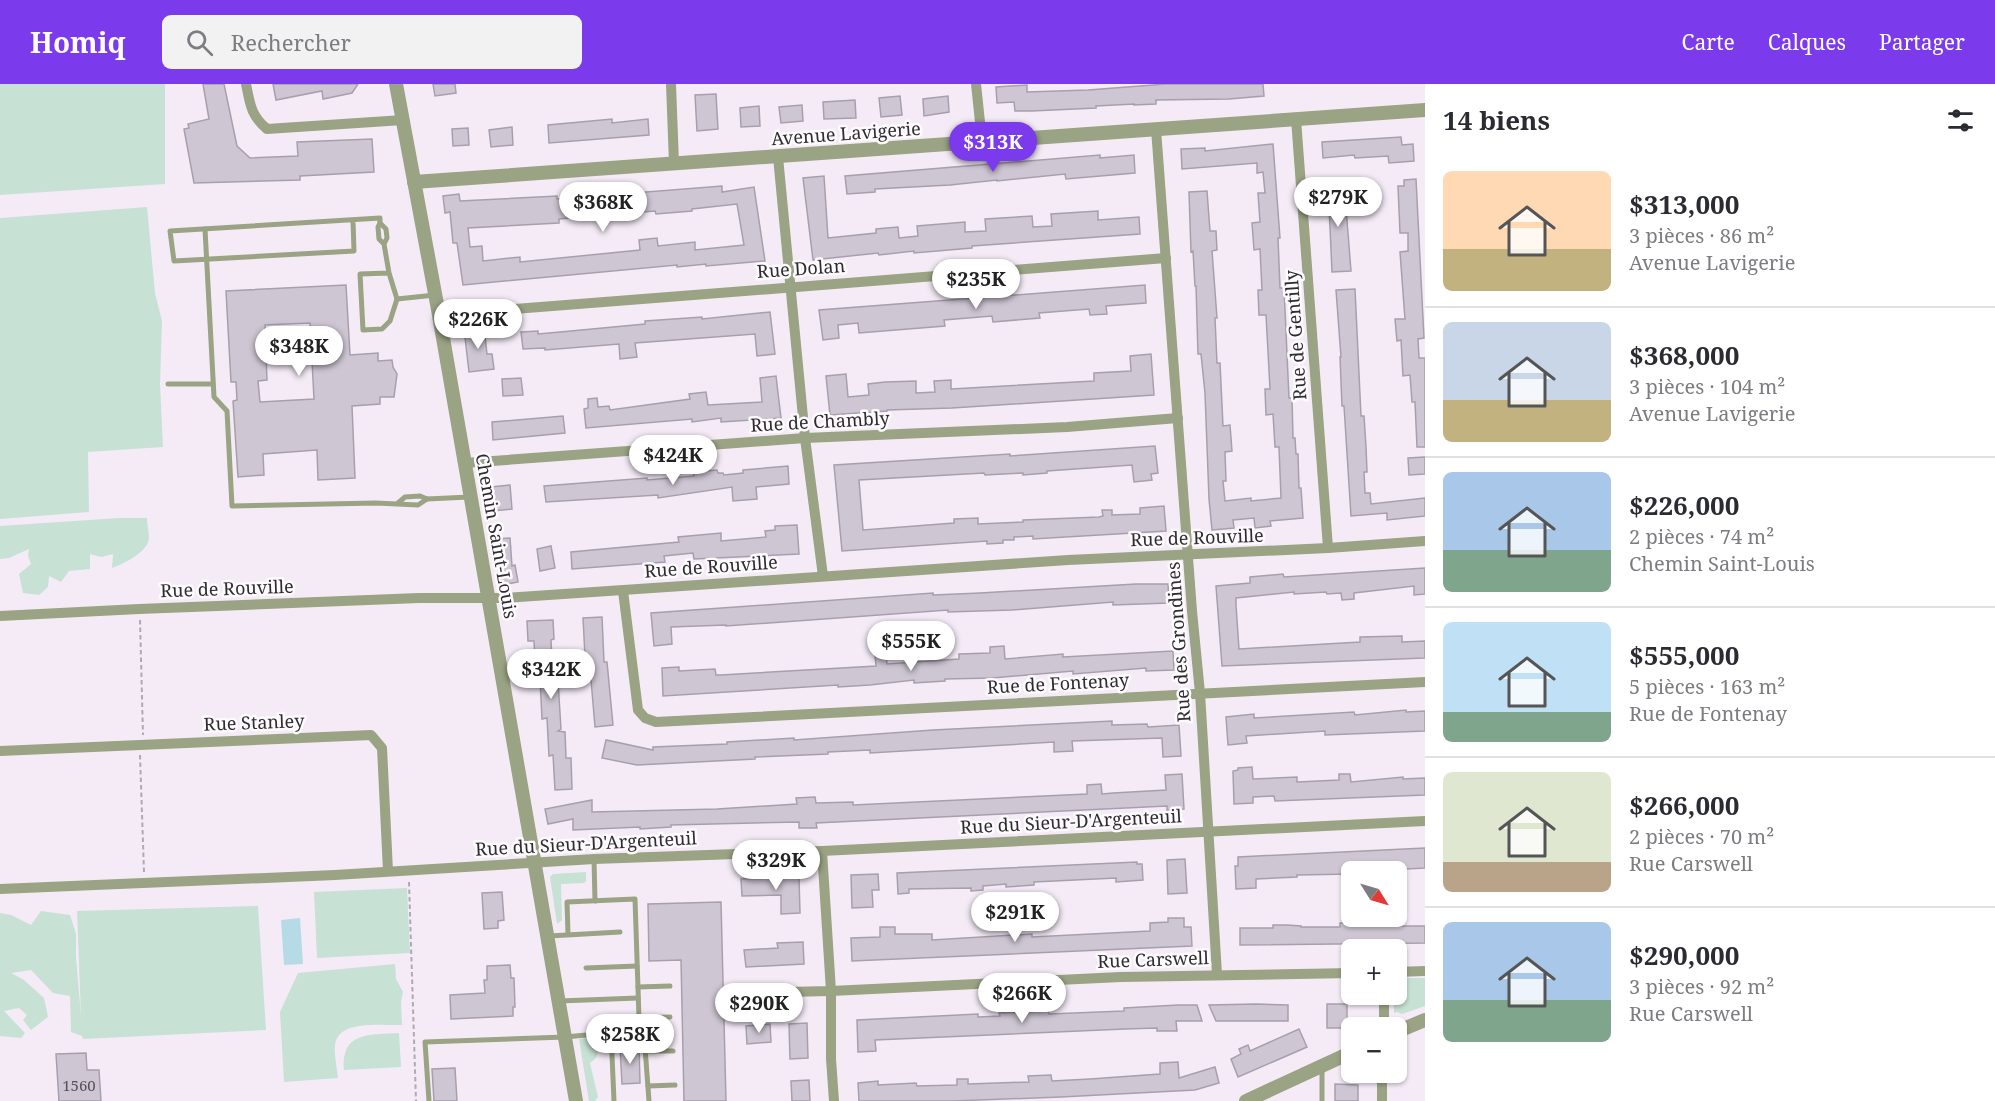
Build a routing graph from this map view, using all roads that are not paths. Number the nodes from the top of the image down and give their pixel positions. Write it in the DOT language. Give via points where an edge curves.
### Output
graph roads {
  1 [pos="246,84"];
  2 [pos="396,84"];
  3 [pos="671,84"];
  4 [pos="976,84"];
  5 [pos="1425,110"];
  6 [pos="1296,119"];
  7 [pos="402,120"];
  8 [pos="1156,129"];
  9 [pos="982,141"];
  10 [pos="778,157"];
  11 [pos="674,163"];
  12 [pos="414,182"];
  13 [pos="353,221"];
  14 [pos="204,229"];
  15 [pos="1166,258"];
  16 [pos="207,260"];
  17 [pos="389,273"];
  18 [pos="791,287"];
  19 [pos="436,295"];
  20 [pos="398,299"];
  21 [pos="440,315"];
  22 [pos="168,384"];
  23 [pos="213,384"];
  24 [pos="1178,418"];
  25 [pos="805,438"];
  26 [pos="465,463"];
  27 [pos="471,497"];
  28 [pos="1425,541"];
  29 [pos="1328,548"];
  30 [pos="1189,555"];
  31 [pos="823,576"];
  32 [pos="623,591"];
  33 [pos="489,599"];
  34 [pos="0,616"];
  35 [pos="1425,682"];
  36 [pos="1200,693"];
  37 [pos="0,751"];
  38 [pos="1425,821"];
  39 [pos="1209,831"];
  40 [pos="822,851"];
  41 [pos="594,859"];
  42 [pos="535,863"];
  43 [pos="388,870"];
  44 [pos="0,889"];
  45 [pos="595,901"];
  46 [pos="620,932"];
  47 [pos="568,934"];
  48 [pos="547,936"];
  49 [pos="637,966"];
  50 [pos="586,968"];
  51 [pos="1425,971"];
  52 [pos="1407,972"];
  53 [pos="1341,973"];
  54 [pos="1217,974"];
  55 [pos="670,986"];
  56 [pos="638,987"];
  57 [pos="831,991"];
  58 [pos="741,993"];
  59 [pos="638,998"];
  60 [pos="559,1001"];
  61 [pos="670,1017"];
  62 [pos="639,1018"];
  63 [pos="1425,1020"];
  64 [pos="1407,1027"];
  65 [pos="640,1030"];
  66 [pos="611,1032"];
  67 [pos="565,1037"];
  68 [pos="646,1051"];
  69 [pos="673,1051"];
  70 [pos="1341,1057"];
  71 [pos="1322,1066"];
  72 [pos="1382,1083"];
  73 [pos="675,1085"];
  74 [pos="648,1086"];
  75 [pos="429,1101"];
  76 [pos="576,1101"];
  77 [pos="614,1101"];
  78 [pos="650,1101"];
  79 [pos="834,1101"];
  80 [pos="1246,1101"];
  81 [pos="1322,1101"];
  82 [pos="1382,1101"];
  1 -- 7 [label="street" via="256,120 267,129"];
  2 -- 7 [label="street, Chemin Saint-Louis"];
  3 -- 11 [label="street"];
  4 -- 9 [label="street"];
  5 -- 6 [label="street, Avenue Lavigerie"];
  6 -- 8 [label="street, Avenue Lavigerie"];
  6 -- 29 [label="street, Rue de Gentilly"];
  7 -- 12 [label="street, Chemin Saint-Louis"];
  8 -- 9 [label="street, Avenue Lavigerie"];
  8 -- 15 [label="street, Rue des Grondines"];
  9 -- 10 [label="street, Avenue Lavigerie"];
  10 -- 11 [label="street, Avenue Lavigerie"];
  10 -- 18 [label="street"];
  11 -- 12 [label="street, Avenue Lavigerie"];
  12 -- 19 [label="street, Chemin Saint-Louis"];
  13 -- 14 [label="lane"];
  13 -- 16 [label="lane" via="354,250"];
  13 -- 17 [label="lane" via="380,218 386,229 384,244"];
  14 -- 16 [label="lane"];
  14 -- 16 [label="lane" via="171,231 174,261"];
  15 -- 18 [label="street, Rue Dolan"];
  15 -- 24 [label="street, Rue des Grondines"];
  16 -- 23 [label="lane"];
  17 -- 20 [label="lane"];
  17 -- 20 [label="lane" via="360,274 363,330 382,329 390,321"];
  18 -- 21 [label="street, Rue Dolan"];
  18 -- 25 [label="street"];
  19 -- 20 [label="lane"];
  19 -- 21 [label="street, Chemin Saint-Louis"];
  21 -- 26 [label="street, Chemin Saint-Louis"];
  22 -- 23 [label="lane"];
  23 -- 27 [label="lane" via="214,397 227,411 232,506 419,505 426,499"];
  24 -- 25 [label="street, Rue de Chambly" via="1067,427"];
  24 -- 30 [label="street, Rue des Grondines"];
  25 -- 26 [label="street, Rue de Chambly"];
  25 -- 31 [label="street"];
  26 -- 27 [label="street, Chemin Saint-Louis"];
  27 -- 33 [label="street, Chemin Saint-Louis"];
  28 -- 29 [label="street, Rue de Rouville"];
  29 -- 30 [label="street, Rue de Rouville"];
  30 -- 31 [label="street, Rue de Rouville"];
  30 -- 36 [label="street, Rue des Grondines"];
  31 -- 32 [label="street, Rue de Rouville"];
  32 -- 33 [label="street, Rue de Rouville"];
  32 -- 36 [label="street, Rue de Fontenay" via="638,710 656,722"];
  33 -- 34 [label="street, Rue de Rouville" via="419,598"];
  33 -- 42 [label="street, Chemin Saint-Louis"];
  35 -- 36 [label="street, Rue de Fontenay"];
  36 -- 39 [label="street, Rue des Grondines"];
  37 -- 43 [label="street, Rue Stanley" via="371,735 382,748"];
  38 -- 39 [label="street, Rue du Sieur-D'Argenteuil"];
  39 -- 40 [label="street, Rue du Sieur-D'Argenteuil"];
  39 -- 54 [label="street, Rue des Grondines"];
  40 -- 41 [label="street, Rue du Sieur-D'Argenteuil"];
  40 -- 57 [label="street"];
  41 -- 42 [label="street, Rue du Sieur-D'Argenteuil"];
  41 -- 45 [label="lane"];
  42 -- 43 [label="street, Rue du Sieur-D'Argenteuil"];
  42 -- 48 [label="street, Chemin Saint-Louis"];
  43 -- 44 [label="street, Rue du Sieur-D'Argenteuil"];
  45 -- 47 [label="lane" via="567,902"];
  45 -- 49 [label="lane" via="635,899"];
  46 -- 47 [label="lane"];
  47 -- 48 [label="lane"];
  48 -- 60 [label="street, Chemin Saint-Louis"];
  49 -- 50 [label="lane"];
  49 -- 56 [label="lane"];
  51 -- 52 [label="street"];
  53 -- 54 [label="street, Rue Carswell"];
  54 -- 57 [label="street, Rue Carswell"];
  55 -- 56 [label="lane"];
  56 -- 59 [label="lane"];
  57 -- 58 [label="street, Rue Carswell"];
  57 -- 79 [label="street"];
  59 -- 60 [label="lane"];
  59 -- 62 [label="lane"];
  60 -- 67 [label="street, Chemin Saint-Louis"];
  61 -- 62 [label="lane"];
  62 -- 65 [label="lane"];
  63 -- 64 [label="street"];
  65 -- 66 [label="lane"];
  65 -- 68 [label="lane"];
  66 -- 67 [label="lane"];
  66 -- 77 [label="lane"];
  67 -- 75 [label="lane" via="425,1042"];
  67 -- 76 [label="street, Chemin Saint-Louis"];
  68 -- 69 [label="lane"];
  68 -- 74 [label="lane"];
  70 -- 71 [label="street"];
  71 -- 80 [label="street"];
  71 -- 81 [label="lane"];
  72 -- 82 [label="street"];
  73 -- 74 [label="lane"];
  74 -- 78 [label="lane"];
}
